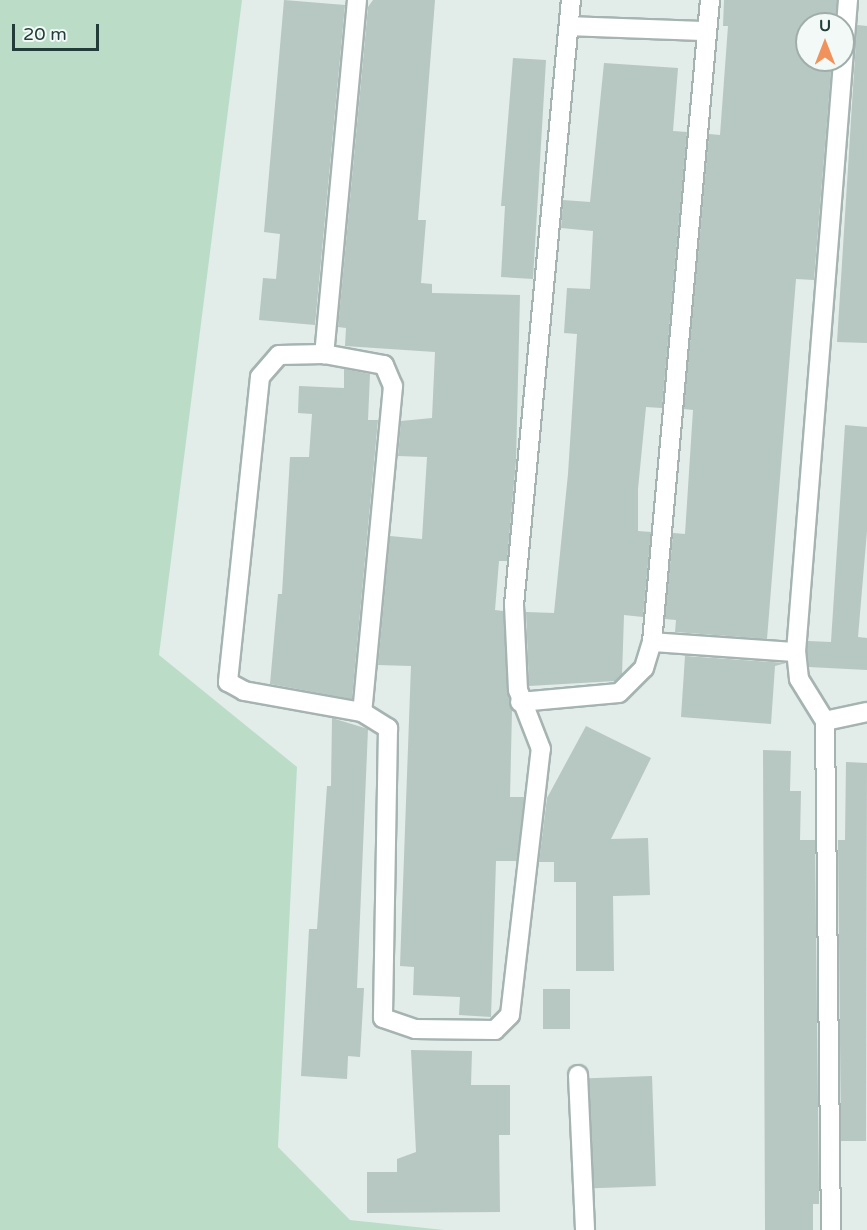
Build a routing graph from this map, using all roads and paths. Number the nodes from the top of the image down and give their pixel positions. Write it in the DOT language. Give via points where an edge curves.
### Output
graph roads {
  1 [pos="357,0"];
  2 [pos="572,0"];
  3 [pos="710,0"];
  4 [pos="848,0"];
  5 [pos="569,26"];
  6 [pos="707,31"];
  7 [pos="324,354"];
  8 [pos="652,642"];
  9 [pos="796,652"];
  10 [pos="520,702"];
  11 [pos="362,712"];
  12 [pos="867,712"];
  13 [pos="825,721"];
  14 [pos="578,1075"];
  15 [pos="585,1230"];
  16 [pos="831,1230"];
  1 -- 7 [label="street"];
  2 -- 5 [label="street"];
  3 -- 6 [label="street"];
  4 -- 9 [label="street"];
  5 -- 6 [label="street"];
  5 -- 10 [label="street" via="514,605"];
  6 -- 8 [label="street"];
  7 -- 11 [label="street" via="384,365 393,386"];
  7 -- 11 [label="street" via="279,355 260,377 228,682 244,691"];
  8 -- 9 [label="street"];
  8 -- 10 [label="street" via="644,668 619,693"];
  9 -- 13 [label="street" via="799,679"];
  10 -- 11 [label="street" via="541,749 510,1015 495,1030 415,1029 382,1018 390,735 383,723"];
  12 -- 13 [label="street"];
  13 -- 16 [label="street"];
  14 -- 15 [label="street"];
}
